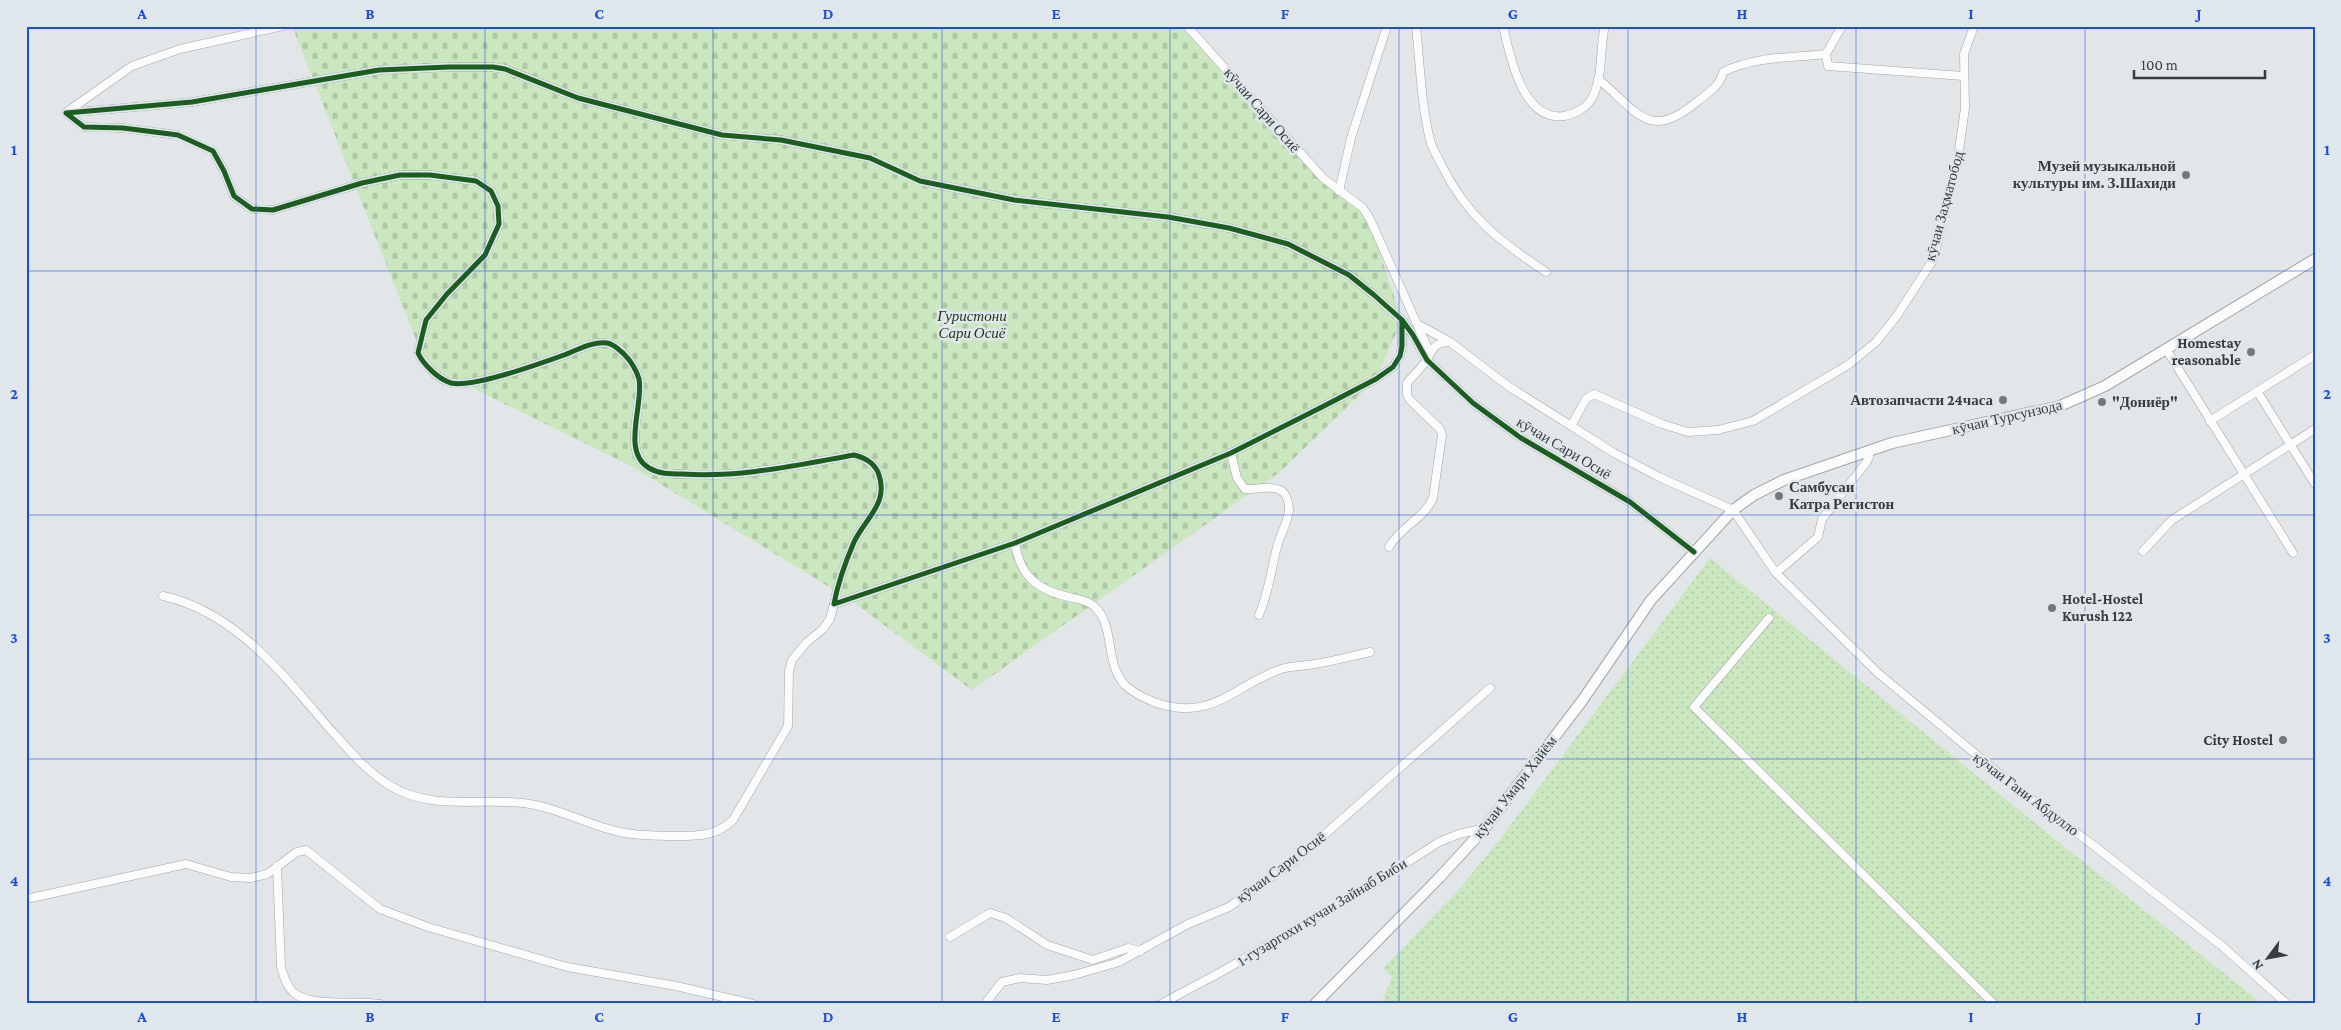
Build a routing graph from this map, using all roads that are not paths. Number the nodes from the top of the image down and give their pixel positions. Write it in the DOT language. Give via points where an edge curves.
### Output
graph roads {
  1 [pos="283,26"];
  2 [pos="1187,26"];
  3 [pos="1386,26"];
  4 [pos="1416,26"];
  5 [pos="1503,26"];
  6 [pos="1605,26"];
  7 [pos="1842,26"];
  8 [pos="1974,26"];
  9 [pos="1826,54"];
  10 [pos="1963,76"];
  11 [pos="1598,79"];
  12 [pos="66,112"];
  13 [pos="1339,191"];
  14 [pos="2315,259"];
  15 [pos="1546,272"];
  16 [pos="1402,320"];
  17 [pos="1419,325"];
  18 [pos="1450,342"];
  19 [pos="2166,349"];
  20 [pos="1429,351"];
  21 [pos="2315,354"];
  22 [pos="1426,360"];
  23 [pos="2257,391"];
  24 [pos="2210,421"];
  25 [pos="1571,426"];
  26 [pos="2315,429"];
  27 [pos="2290,444"];
  28 [pos="1231,452"];
  29 [pos="1869,452"];
  30 [pos="2244,475"];
  31 [pos="2315,484"];
  32 [pos="1733,510"];
  33 [pos="1015,543"];
  34 [pos="1389,547"];
  35 [pos="2143,551"];
  36 [pos="1694,552"];
  37 [pos="2293,553"];
  38 [pos="1776,573"];
  39 [pos="164,596"];
  40 [pos="834,604"];
  41 [pos="1259,615"];
  42 [pos="1769,618"];
  43 [pos="1370,652"];
  44 [pos="1490,688"];
  45 [pos="1485,828"];
  46 [pos="277,866"];
  47 [pos="26,899"];
  48 [pos="950,937"];
  49 [pos="1140,951"];
  50 [pos="380,1004"];
  51 [pos="753,1004"];
  52 [pos="986,1004"];
  53 [pos="1161,1004"];
  54 [pos="1314,1004"];
  55 [pos="1994,1004"];
  56 [pos="2287,1004"];
  1 -- 12 [label="street" via="180,49 132,66"];
  2 -- 13 [label="street, кӯчаи Сари Осиё" via="1322,178"];
  3 -- 13 [label="street" via="1351,138"];
  4 -- 15 [label="street" via="1423,107 1430,142 1453,188 1472,214 1505,244"];
  5 -- 11 [label="street" via="1522,87 1540,112 1554,118 1573,115 1592,98"];
  6 -- 11 [label="street"];
  7 -- 9 [label="street"];
  8 -- 10 [label="street, кӯчаи Заҳматобод" via="1964,54"];
  9 -- 10 [label="street" via="1828,66"];
  9 -- 11 [label="street" via="1771,58 1735,66 1723,72 1722,79 1713,89 1688,110 1668,122 1639,116"];
  10 -- 25 [label="street, кӯчаи Заҳматобод" via="1963,130 1933,260 1876,342 1848,364 1752,421 1718,430 1688,432 1594,394 1586,399"];
  12 -- 16 [label="street" via="192,102 379,70 493,67 578,98 722,135 781,140 870,158 920,181 1014,200 1168,217 1229,228 1288,244 1349,275"];
  12 -- 40 [label="street" via="84,127 178,135 213,151 234,196 252,210 273,210 400,175 476,181 491,191 498,206 499,224 485,255 426,320 418,353 424,365 450,383 474,382 607,343 626,356 637,374 640,391 635,443 638,456 649,468 660,473 733,475 854,455 866,458 876,468 882,482 882,494 843,566"];
  13 -- 17 [label="street, кӯчаи Сари Осиё" via="1363,208 1370,219"];
  14 -- 19 [label="main road, кӯчаи Турсунзода"];
  16 -- 22 [label="street" via="1414,335"];
  16 -- 28 [label="street" via="1402,346 1394,367"];
  17 -- 18 [label="street"];
  17 -- 20 [label="street, кӯчаи Сари Осиё"];
  18 -- 20 [label="street" via="1438,344"];
  18 -- 25 [label="street" via="1508,386"];
  19 -- 24 [label="street"];
  19 -- 29 [label="main road, кӯчаи Турсунзода" via="2105,386 2060,406"];
  20 -- 22 [label="street"];
  21 -- 23 [label="street"];
  22 -- 34 [label="street" via="1407,383 1406,389 1410,400 1442,434 1433,498 1424,511 1396,535"];
  22 -- 36 [label="street, кӯчаи Сари Осиё" via="1473,404 1521,438 1630,502"];
  23 -- 24 [label="street"];
  23 -- 27 [label="street"];
  24 -- 30 [label="street"];
  25 -- 32 [label="street" via="1652,473"];
  26 -- 27 [label="street"];
  27 -- 30 [label="street"];
  27 -- 31 [label="street"];
  28 -- 33 [label="street"];
  28 -- 41 [label="street" via="1237,478 1245,489 1272,487 1282,491 1289,509 1276,548 1268,595"];
  29 -- 32 [label="main road, кӯчаи Турсунзода" via="1784,480"];
  29 -- 38 [label="street" via="1866,463 1822,519 1818,537"];
  30 -- 35 [label="street" via="2172,520"];
  30 -- 37 [label="street"];
  32 -- 36 [label="main road, кӯчаи Турсунзода"];
  32 -- 38 [label="street, кӯчаи Гани Абдулло"];
  33 -- 40 [label="street"];
  33 -- 43 [label="street" via="1023,570 1041,588 1096,607 1106,625 1112,664 1126,686 1142,697 1171,708 1187,710 1208,706 1280,670"];
  36 -- 45 [label="main road, кӯчаи Умари Хайём" via="1651,600 1582,701"];
  38 -- 56 [label="street, кӯчаи Гани Абдулло" via="1858,654 1954,738 2222,946"];
  39 -- 40 [label="street" via="181,600 239,633 282,674 354,756 392,786 446,803 524,804 621,832 663,836 713,834 733,820 788,726 792,660 823,629"];
  42 -- 55 [label="street" via="1694,707"];
  44 -- 49 [label="street, кӯчаи Сари Осиё" via="1296,860 1229,907 1188,924"];
  45 -- 53 [label="street, 1-гузаргохи кучаи Зайнаб Биби" via="1439,842 1372,885"];
  45 -- 54 [label="main road, кӯчаи Умари Хайём"];
  46 -- 47 [label="street" via="267,874 251,878 231,877 186,864"];
  46 -- 50 [label="street" via="282,967 292,992 318,1001"];
  46 -- 51 [label="street" via="302,850 312,853 380,909 428,928 566,967 676,986"];
  48 -- 49 [label="street" via="990,913 1006,918 1047,945 1093,960 1128,948"];
  49 -- 52 [label="street, кӯчаи Сари Осиё" via="1119,962 1074,975 1002,982"];
}
